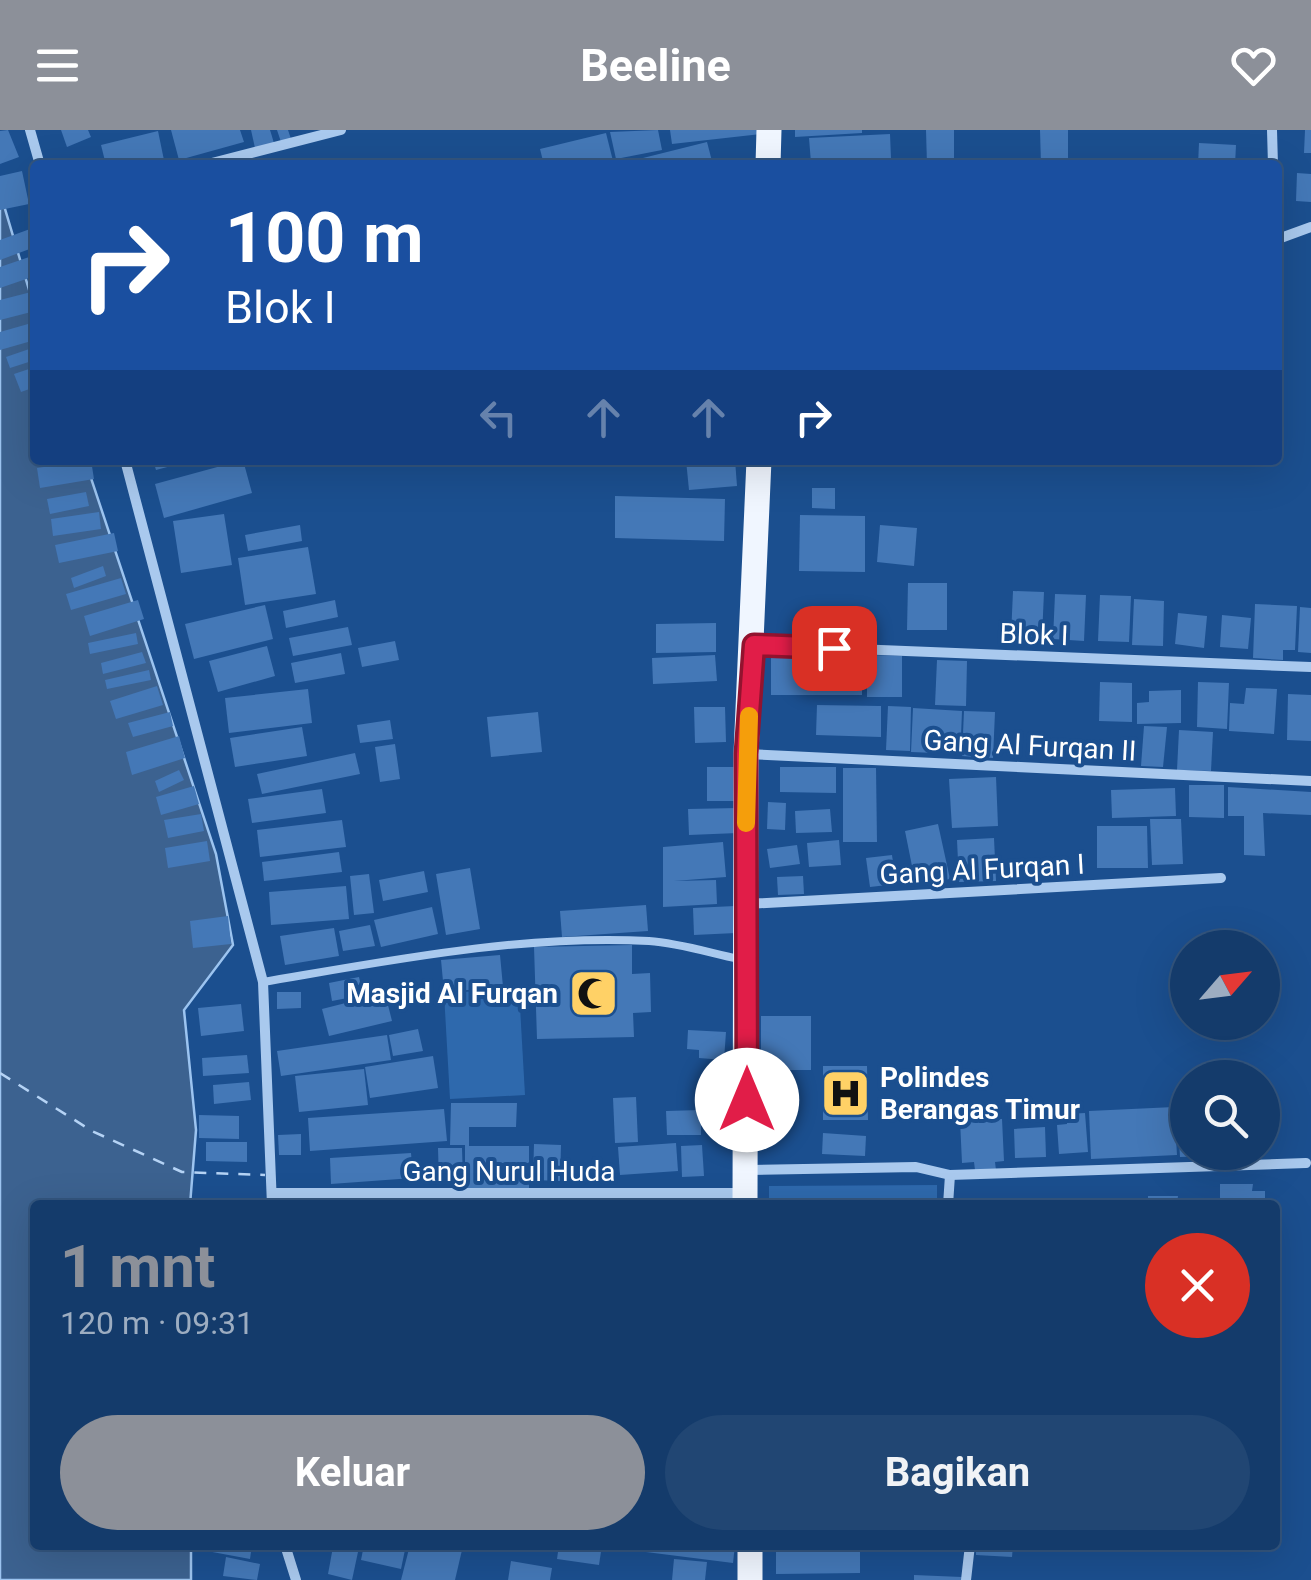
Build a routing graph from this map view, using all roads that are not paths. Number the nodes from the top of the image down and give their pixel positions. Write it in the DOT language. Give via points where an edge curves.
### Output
graph roads {
  1 [pos="30,130"];
  2 [pos="342,130"];
  3 [pos="769,130"];
  4 [pos="1272,130"];
  5 [pos="39,160"];
  6 [pos="224,160"];
  7 [pos="768,160"];
  8 [pos="1273,160"];
  9 [pos="1311,227"];
  10 [pos="1282,238"];
  11 [pos="126,465"];
  12 [pos="759,465"];
  13 [pos="754,645"];
  14 [pos="1311,667"];
  15 [pos="746,754"];
  16 [pos="1311,780"];
  17 [pos="1221,878"];
  18 [pos="746,904"];
  19 [pos="746,960"];
  20 [pos="263,982"];
  21 [pos="1306,1163"];
  22 [pos="950,1175"];
  23 [pos="746,1190"];
  24 [pos="273,1199"];
  25 [pos="948,1200"];
  26 [pos="287,1550"];
  27 [pos="750,1550"];
  28 [pos="969,1550"];
  29 [pos="296,1580"];
  30 [pos="750,1580"];
  31 [pos="966,1580"];
  1 -- 5 [label="street"];
  2 -- 6 [label="street"];
  3 -- 7 [label="main road"];
  4 -- 8 [label="street"];
  9 -- 10 [label="street"];
  11 -- 20 [label="street"];
  12 -- 13 [label="main road"];
  13 -- 14 [label="street, Blok I"];
  13 -- 15 [label="main road"];
  15 -- 16 [label="street, Gang Al Furqan II"];
  15 -- 18 [label="main road"];
  17 -- 18 [label="street, Gang Al Furqan I"];
  18 -- 19 [label="main road"];
  19 -- 20 [label="lane" via="650,941 510,946"];
  19 -- 23 [label="main road"];
  20 -- 24 [label="street"];
  21 -- 22 [label="street, Gang Nurul Huda"];
  22 -- 23 [label="street, Gang Nurul Huda" via="916,1167"];
  22 -- 25 [label="street"];
  23 -- 24 [label="street, Gang Nurul Huda"];
  26 -- 29 [label="street"];
  27 -- 30 [label="main road"];
  28 -- 31 [label="street"];
}
